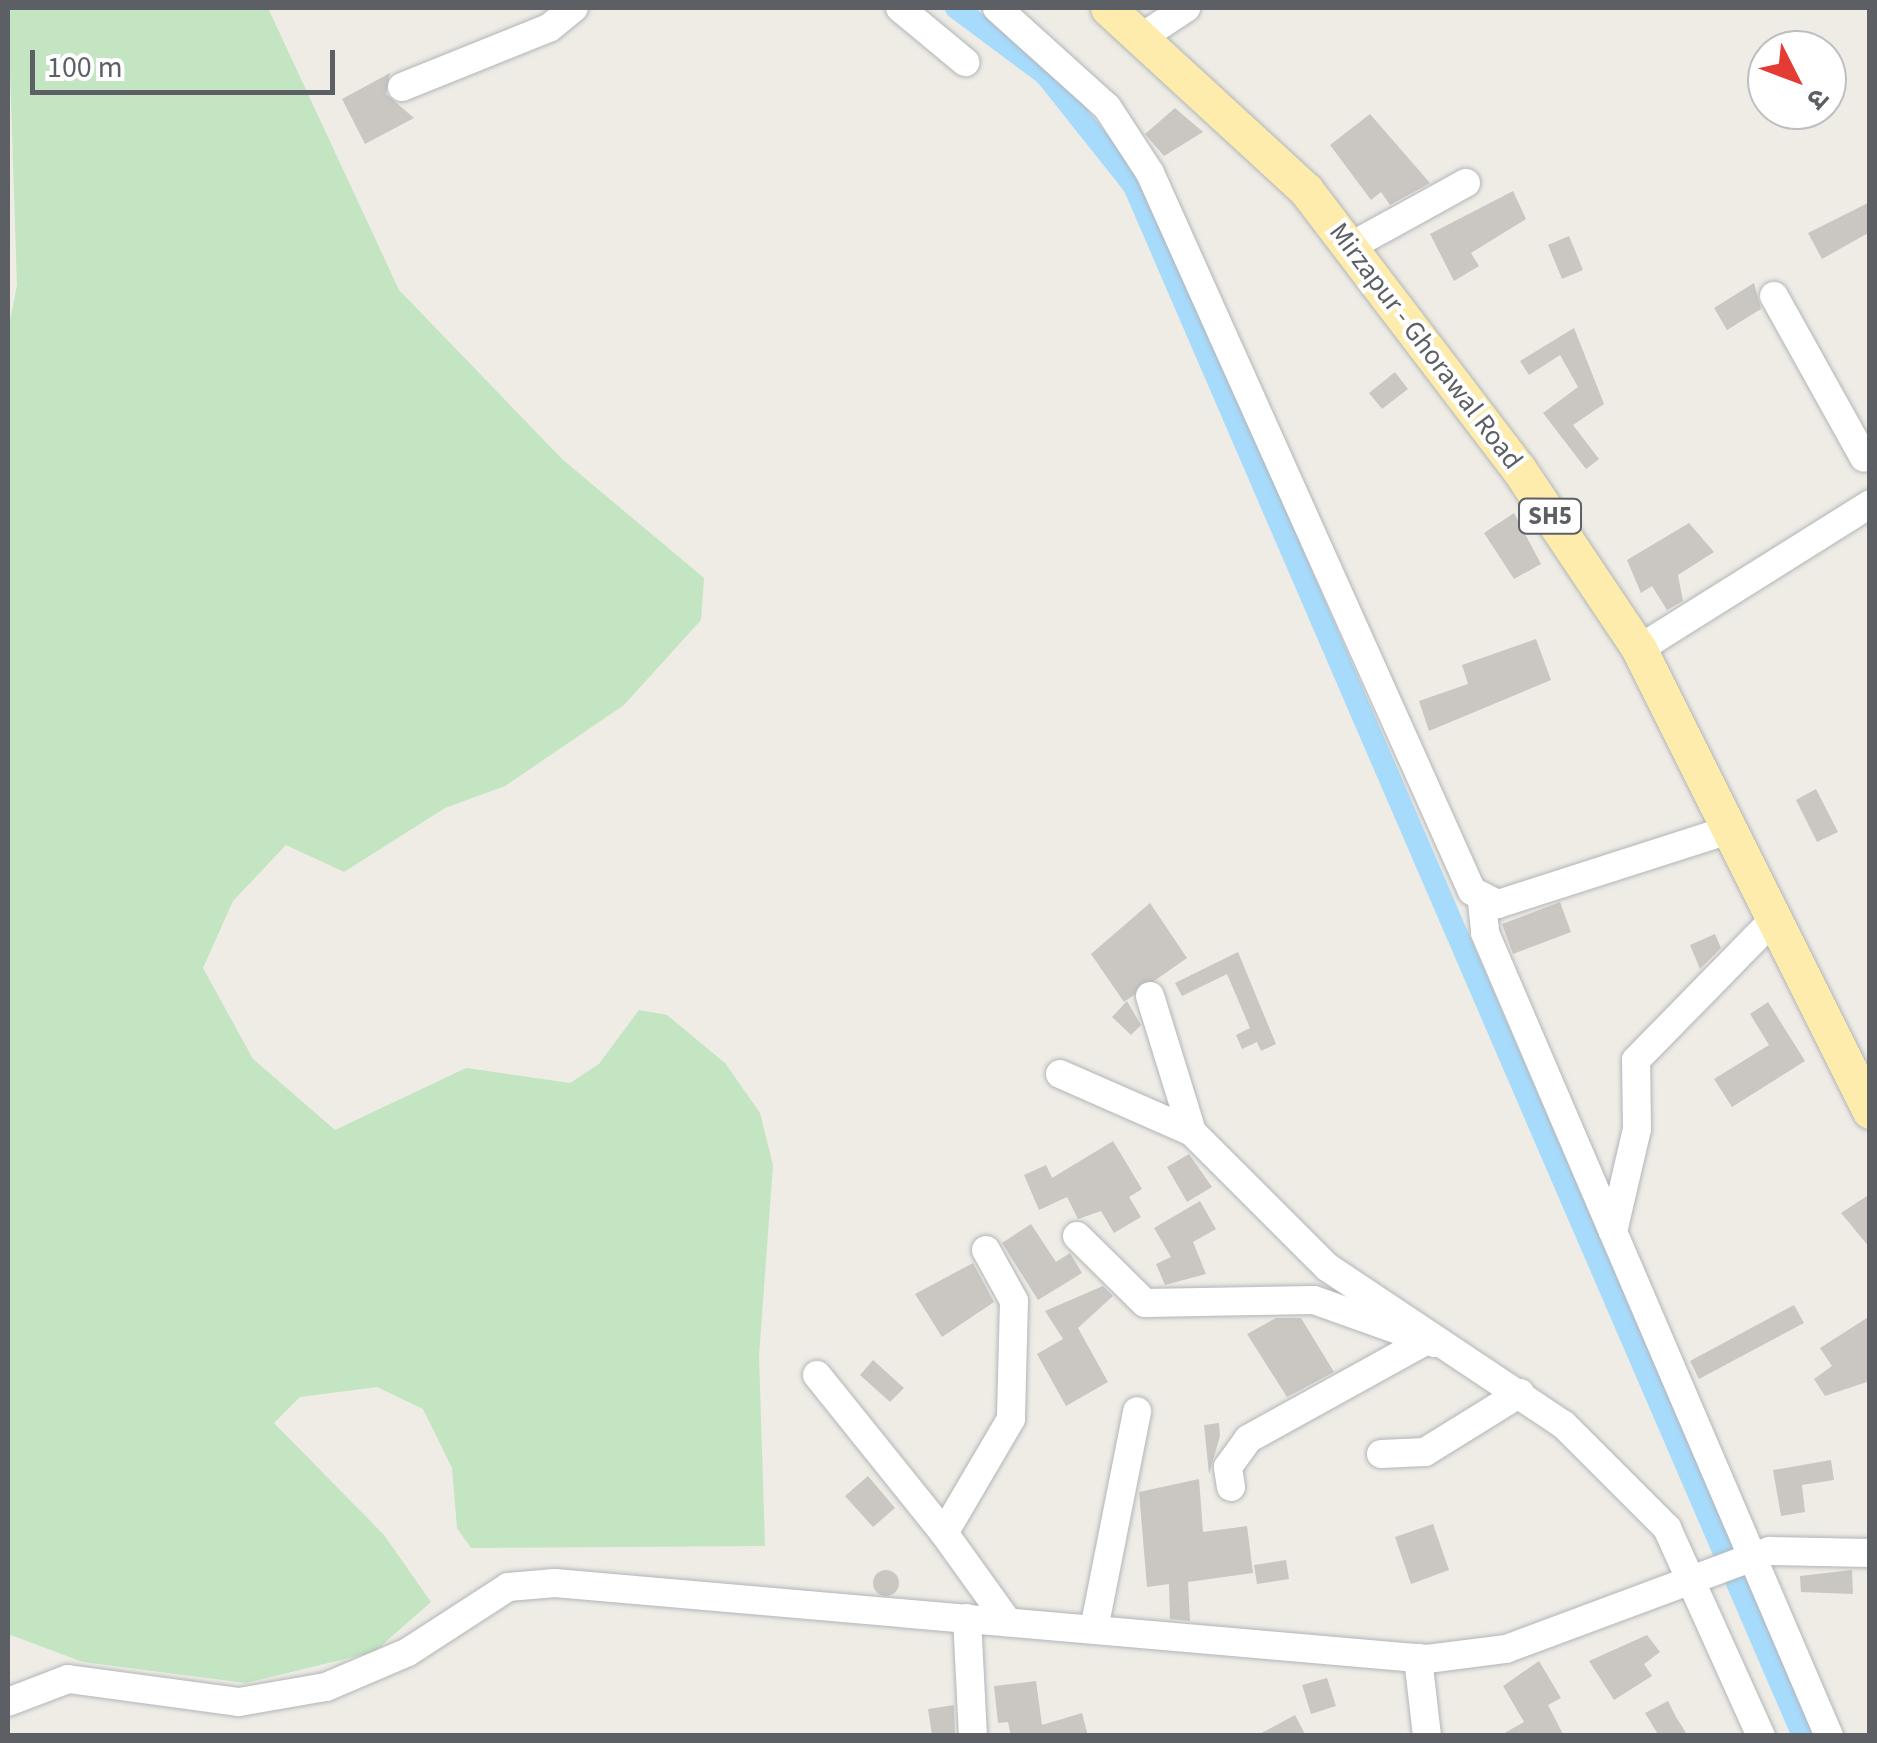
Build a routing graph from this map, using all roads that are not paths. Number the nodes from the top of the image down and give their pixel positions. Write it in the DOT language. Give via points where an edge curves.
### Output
graph roads {
  1 [pos="574,8"];
  2 [pos="900,8"];
  3 [pos="997,8"];
  4 [pos="1108,8"];
  5 [pos="1186,8"];
  6 [pos="1142,37"];
  7 [pos="965,62"];
  8 [pos="402,87"];
  9 [pos="1466,183"];
  10 [pos="1353,244"];
  11 [pos="1774,296"];
  12 [pos="1868,461"];
  13 [pos="1870,504"];
  14 [pos="1640,649"];
  15 [pos="1731,829"];
  16 [pos="1482,902"];
  17 [pos="1774,919"];
  18 [pos="1150,996"];
  19 [pos="1060,1074"];
  20 [pos="1870,1110"];
  21 [pos="1192,1132"];
  22 [pos="1613,1232"];
  23 [pos="1078,1236"];
  24 [pos="986,1250"];
  25 [pos="1434,1343"];
  26 [pos="817,1374"];
  27 [pos="1520,1394"];
  28 [pos="1136,1412"];
  29 [pos="1381,1454"];
  30 [pos="1231,1487"];
  31 [pos="944,1533"];
  32 [pos="1870,1553"];
  33 [pos="1749,1558"];
  34 [pos="1702,1576"];
  35 [pos="967,1618"];
  36 [pos="1008,1622"];
  37 [pos="1094,1629"];
  38 [pos="1418,1658"];
  39 [pos="8,1702"];
  40 [pos="973,1736"];
  41 [pos="1428,1736"];
  42 [pos="1761,1736"];
  43 [pos="1829,1736"];
  1 -- 8 [label="street" via="549,28"];
  2 -- 7 [label="street"];
  3 -- 16 [label="street" via="1107,107 1150,173"];
  4 -- 6 [label="main road, Mirzapur - Ghorawal Road / SH5"];
  5 -- 6 [label="street"];
  6 -- 10 [label="main road, Mirzapur - Ghorawal Road / SH5"];
  9 -- 10 [label="street"];
  10 -- 14 [label="main road, Mirzapur - Ghorawal Road / SH5"];
  11 -- 12 [label="street"];
  13 -- 14 [label="street"];
  14 -- 15 [label="main road, Mirzapur - Ghorawal Road / SH5"];
  15 -- 16 [label="street"];
  15 -- 17 [label="main road, Mirzapur - Ghorawal Road / SH5"];
  16 -- 22 [label="street" via="1484,934"];
  17 -- 20 [label="main road, Mirzapur - Ghorawal Road / SH5"];
  17 -- 22 [label="street" via="1636,1060 1636,1129"];
  18 -- 21 [label="street"];
  19 -- 21 [label="street"];
  21 -- 25 [label="street" via="1327,1267"];
  22 -- 33 [label="street"];
  23 -- 25 [label="street" via="1145,1303 1314,1300"];
  24 -- 31 [label="street" via="1014,1301 1011,1419"];
  25 -- 27 [label="street"];
  25 -- 30 [label="street" via="1248,1439 1228,1466"];
  26 -- 31 [label="street"];
  27 -- 29 [label="street" via="1438,1446"];
  27 -- 34 [label="street" via="1667,1528"];
  28 -- 37 [label="street"];
  31 -- 36 [label="street"];
  32 -- 33 [label="street"];
  33 -- 34 [label="street"];
  33 -- 43 [label="street"];
  34 -- 38 [label="street" via="1506,1649"];
  34 -- 42 [label="street"];
  35 -- 36 [label="street"];
  35 -- 39 [label="street" via="508,1587 408,1652 326,1687 240,1702 68,1680"];
  35 -- 40 [label="street"];
  36 -- 37 [label="street"];
  37 -- 38 [label="street"];
  38 -- 41 [label="street"];
}
